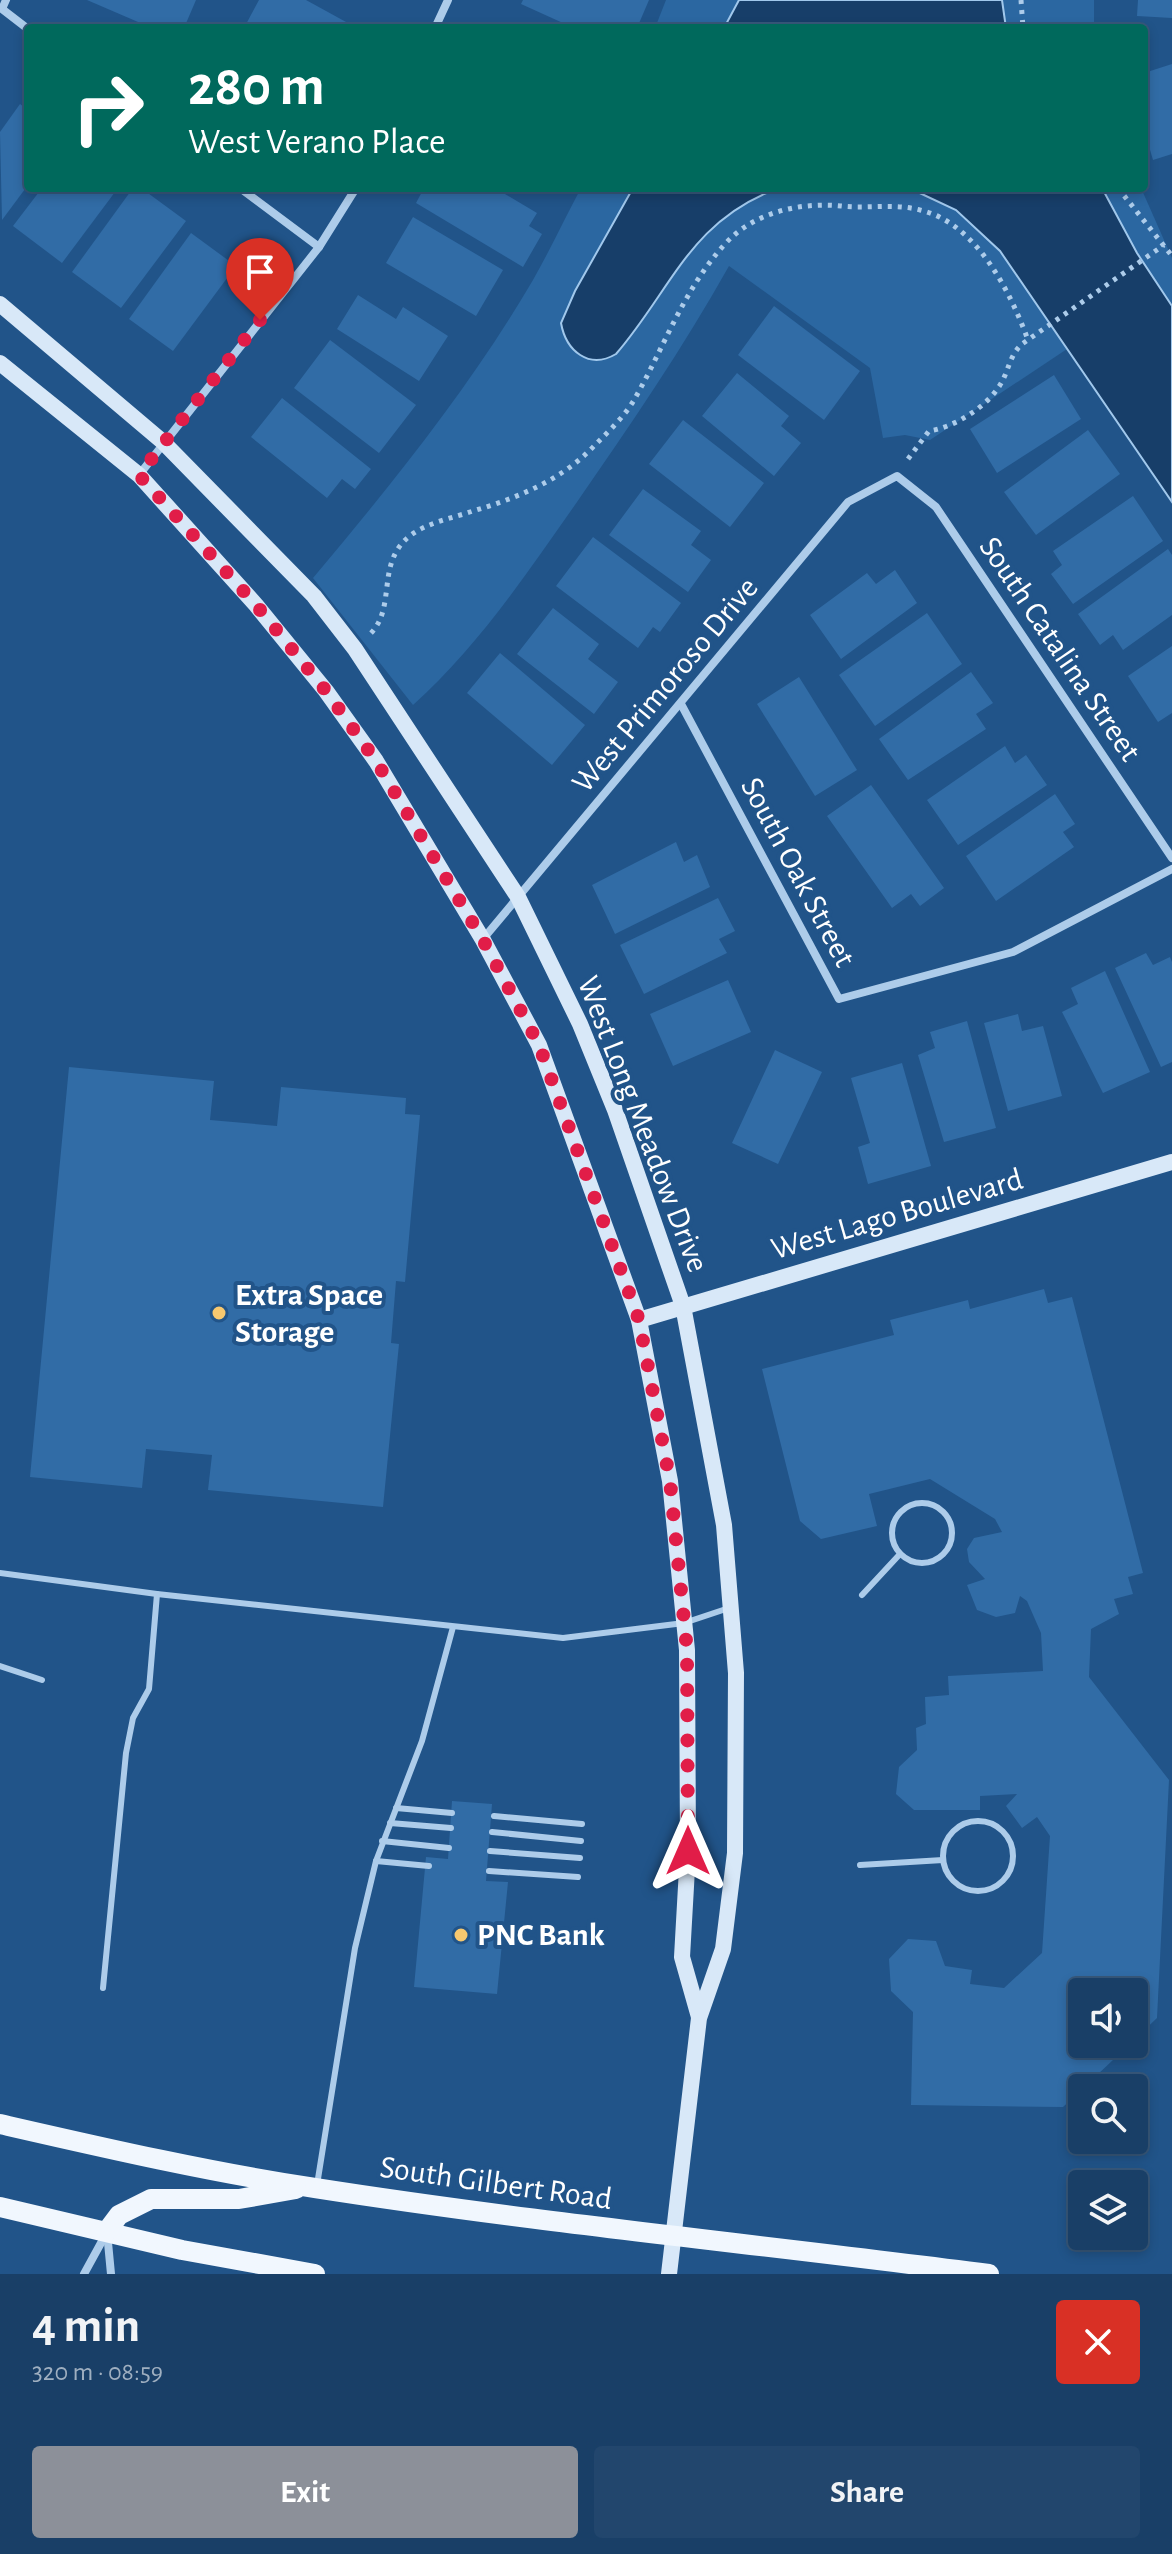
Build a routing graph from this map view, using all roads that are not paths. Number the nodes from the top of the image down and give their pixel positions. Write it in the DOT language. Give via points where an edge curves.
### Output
graph roads {
  1 [pos="448,0"];
  2 [pos="4,5"];
  3 [pos="437,24"];
  4 [pos="24,25"];
  5 [pos="245,192"];
  6 [pos="353,192"];
  7 [pos="319,247"];
  8 [pos="0,304"];
  9 [pos="0,363"];
  10 [pos="163,442"];
  11 [pos="139,475"];
  12 [pos="897,476"];
  13 [pos="681,704"];
  14 [pos="1172,858"];
  15 [pos="1172,869"];
  16 [pos="518,897"];
  17 [pos="483,940"];
  18 [pos="1172,1162"];
  19 [pos="683,1306"];
  20 [pos="639,1320"];
  21 [pos="900,1554"];
  22 [pos="0,1573"];
  23 [pos="157,1594"];
  24 [pos="862,1595"];
  25 [pos="729,1608"];
  26 [pos="684,1623"];
  27 [pos="453,1627"];
  28 [pos="0,1666"];
  29 [pos="42,1680"];
  30 [pos="396,1808"];
  31 [pos="452,1813"];
  32 [pos="494,1816"];
  33 [pos="390,1823"];
  34 [pos="582,1824"];
  35 [pos="451,1828"];
  36 [pos="492,1832"];
  37 [pos="382,1841"];
  38 [pos="581,1841"];
  39 [pos="449,1848"];
  40 [pos="490,1851"];
  41 [pos="580,1858"];
  42 [pos="943,1860"];
  43 [pos="376,1861"];
  44 [pos="860,1865"];
  45 [pos="429,1866"];
  46 [pos="489,1871"];
  47 [pos="578,1877"];
  48 [pos="103,1988"];
  49 [pos="699,2018"];
  50 [pos="0,2124"];
  51 [pos="312,2188"];
  52 [pos="0,2207"];
  53 [pos="107,2231"];
  54 [pos="673,2238"];
  55 [pos="84,2274"];
  56 [pos="111,2274"];
  57 [pos="315,2274"];
  58 [pos="669,2274"];
  59 [pos="989,2274"];
  1 -- 3 [label="street"];
  2 -- 4 [label="street"];
  5 -- 7 [label="street"];
  6 -- 7 [label="street"];
  7 -- 10 [label="street"];
  8 -- 10 [label="street, West Long Meadow Drive"];
  9 -- 11 [label="street, West Long Meadow Drive"];
  10 -- 11 [label="street"];
  10 -- 16 [label="street, West Long Meadow Drive" via="314,596 355,649"];
  11 -- 17 [label="street, West Long Meadow Drive" via="326,691 376,761"];
  12 -- 13 [label="street, West Primoroso Drive" via="848,502"];
  12 -- 14 [label="street, South Catalina Street" via="936,507"];
  13 -- 15 [label="street, South Oak Street" via="839,999 1013,952"];
  13 -- 16 [label="street, West Primoroso Drive"];
  16 -- 17 [label="street, West Primoroso Drive"];
  16 -- 19 [label="street, West Long Meadow Drive" via="586,1038"];
  17 -- 20 [label="street, West Long Meadow Drive" via="539,1045"];
  18 -- 19 [label="street, West Lago Boulevard"];
  19 -- 20 [label="street, West Lago Boulevard"];
  19 -- 25 [label="street, West Long Meadow Drive" via="724,1525"];
  20 -- 26 [label="street, West Long Meadow Drive" via="670,1481"];
  21 -- 21 [label="lane" via="918,1563 944,1554 952,1527 943,1510 915,1503 897,1515 892,1535"];
  21 -- 24 [label="lane"];
  22 -- 23 [label="lane"];
  23 -- 27 [label="lane"];
  23 -- 48 [label="lane" via="149,1689 133,1718 126,1753"];
  25 -- 26 [label="lane"];
  25 -- 49 [label="street, West Long Meadow Drive" via="736,1673 735,1853 723,1949"];
  26 -- 27 [label="lane" via="563,1638"];
  26 -- 49 [label="street, West Long Meadow Drive" via="688,1851 682,1957"];
  27 -- 30 [label="lane" via="422,1741"];
  28 -- 29 [label="lane"];
  30 -- 31 [label="lane"];
  30 -- 33 [label="lane"];
  32 -- 34 [label="lane"];
  33 -- 35 [label="lane"];
  33 -- 37 [label="lane"];
  36 -- 38 [label="lane"];
  37 -- 39 [label="lane"];
  37 -- 43 [label="lane"];
  40 -- 41 [label="lane"];
  42 -- 42 [label="lane" via="953,1881 975,1891 997,1886 1013,1856 1006,1835 977,1821 955,1828"];
  42 -- 44 [label="lane"];
  43 -- 45 [label="lane"];
  43 -- 51 [label="lane"];
  46 -- 47 [label="lane"];
  49 -- 54 [label="street, West Long Meadow Drive"];
  50 -- 51 [label="main road, South Gilbert Road"];
  51 -- 53 [label="main road" via="239,2199 151,2199 119,2215"];
  51 -- 54 [label="main road, South Gilbert Road"];
  52 -- 53 [label="main road"];
  53 -- 55 [label="street"];
  53 -- 56 [label="street"];
  53 -- 57 [label="main road"];
  54 -- 58 [label="street, West Long Meadow Drive"];
  54 -- 59 [label="main road, South Gilbert Road"];
}
